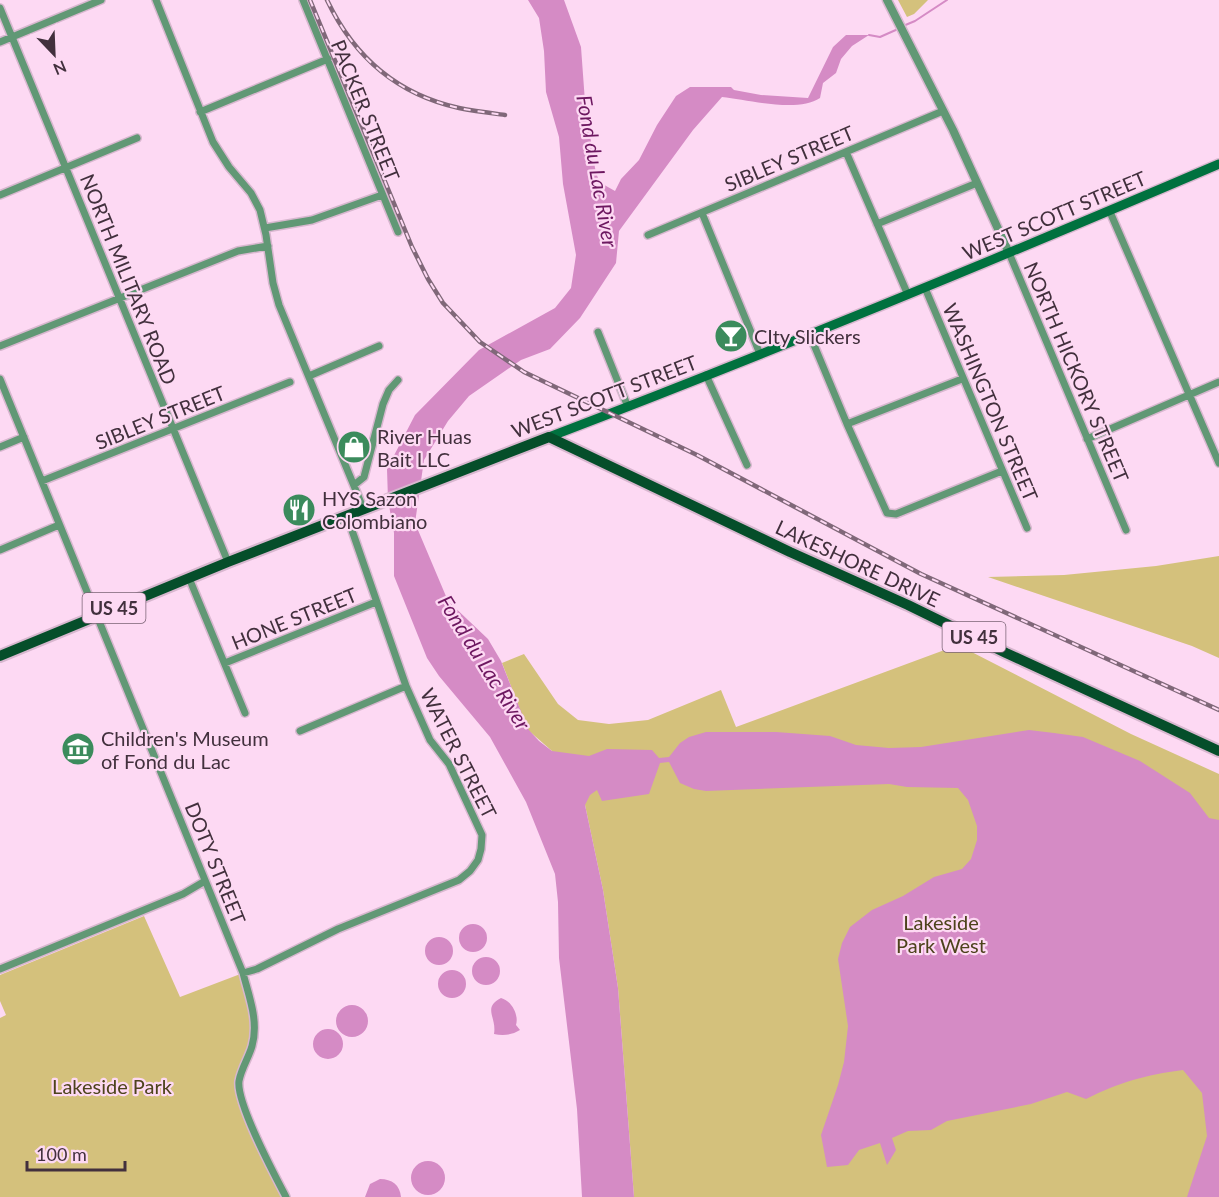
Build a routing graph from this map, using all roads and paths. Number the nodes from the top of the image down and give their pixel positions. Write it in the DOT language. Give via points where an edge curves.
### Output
graph roads {
  1 [pos="101,0"];
  2 [pos="156,0"];
  3 [pos="303,0"];
  4 [pos="887,0"];
  5 [pos="0,8"];
  6 [pos="12,37"];
  7 [pos="0,42"];
  8 [pos="328,59"];
  9 [pos="943,111"];
  10 [pos="200,112"];
  11 [pos="137,138"];
  12 [pos="846,152"];
  13 [pos="66,167"];
  14 [pos="1218,168"];
  15 [pos="977,183"];
  16 [pos="0,195"];
  17 [pos="382,195"];
  18 [pos="1110,212"];
  19 [pos="702,213"];
  20 [pos="877,224"];
  21 [pos="265,228"];
  22 [pos="398,232"];
  23 [pos="648,235"];
  24 [pos="268,246"];
  25 [pos="1010,253"];
  26 [pos="925,288"];
  27 [pos="908,295"];
  28 [pos="120,298"];
  29 [pos="598,332"];
  30 [pos="809,333"];
  31 [pos="379,345"];
  32 [pos="0,346"];
  33 [pos="760,354"];
  34 [pos="706,375"];
  35 [pos="309,376"];
  36 [pos="0,379"];
  37 [pos="962,379"];
  38 [pos="398,380"];
  39 [pos="290,382"];
  40 [pos="1219,382"];
  41 [pos="1189,395"];
  42 [pos="628,406"];
  43 [pos="847,424"];
  44 [pos="172,430"];
  45 [pos="24,437"];
  46 [pos="549,437"];
  47 [pos="1087,439"];
  48 [pos="0,447"];
  49 [pos="1219,463"];
  50 [pos="747,465"];
  51 [pos="1002,471"];
  52 [pos="42,481"];
  53 [pos="354,485"];
  54 [pos="364,510"];
  55 [pos="347,516"];
  56 [pos="59,525"];
  57 [pos="1027,528"];
  58 [pos="1126,530"];
  59 [pos="0,550"];
  60 [pos="228,562"];
  61 [pos="189,578"];
  62 [pos="376,602"];
  63 [pos="97,615"];
  64 [pos="0,656"];
  65 [pos="225,663"];
  66 [pos="406,686"];
  67 [pos="245,713"];
  68 [pos="300,731"];
  69 [pos="1219,751"];
  70 [pos="205,881"];
  71 [pos="0,969"];
  72 [pos="243,973"];
  73 [pos="286,1197"];
  1 -- 6 [label="street"];
  2 -- 10 [label="street"];
  3 -- 8 [label="street, PACKER STREET"];
  4 -- 9 [label="street, NORTH HICKORY STREET"];
  5 -- 6 [label="street, NORTH MILITARY ROAD"];
  6 -- 7 [label="street"];
  6 -- 13 [label="street, NORTH MILITARY ROAD"];
  8 -- 10 [label="street"];
  8 -- 17 [label="street, PACKER STREET"];
  9 -- 12 [label="street, SIBLEY STREET"];
  9 -- 15 [label="street, NORTH HICKORY STREET"];
  10 -- 21 [label="street" via="213,142 256,200"];
  11 -- 13 [label="street"];
  12 -- 19 [label="street, SIBLEY STREET"];
  12 -- 20 [label="street"];
  13 -- 16 [label="street"];
  13 -- 28 [label="street, NORTH MILITARY ROAD"];
  14 -- 18 [label="main road, WEST SCOTT STREET"];
  15 -- 20 [label="street"];
  15 -- 25 [label="street, NORTH HICKORY STREET"];
  17 -- 21 [label="street" via="312,220"];
  17 -- 22 [label="street, PACKER STREET"];
  18 -- 25 [label="main road, WEST SCOTT STREET"];
  18 -- 41 [label="street"];
  19 -- 23 [label="street, SIBLEY STREET"];
  19 -- 33 [label="street"];
  20 -- 27 [label="street"];
  21 -- 24 [label="street"];
  24 -- 28 [label="street" via="238,251"];
  24 -- 35 [label="street" via="275,292"];
  25 -- 26 [label="main road, WEST SCOTT STREET"];
  25 -- 47 [label="street, NORTH HICKORY STREET"];
  26 -- 27 [label="main road, WEST SCOTT STREET"];
  26 -- 37 [label="street, WASHINGTON STREET"];
  27 -- 30 [label="main road, WEST SCOTT STREET"];
  28 -- 32 [label="street"];
  28 -- 44 [label="street, NORTH MILITARY ROAD"];
  29 -- 42 [label="street"];
  30 -- 33 [label="main road, WEST SCOTT STREET"];
  30 -- 43 [label="street"];
  31 -- 35 [label="street"];
  33 -- 34 [label="main road, WEST SCOTT STREET"];
  34 -- 42 [label="main road, WEST SCOTT STREET"];
  34 -- 50 [label="street"];
  35 -- 53 [label="street"];
  36 -- 45 [label="street, DOTY STREET"];
  37 -- 43 [label="street"];
  37 -- 51 [label="street, WASHINGTON STREET"];
  38 -- 53 [label="street" via="388,390 383,404 364,477"];
  39 -- 44 [label="street, SIBLEY STREET"];
  40 -- 41 [label="street"];
  41 -- 47 [label="street"];
  41 -- 49 [label="street"];
  42 -- 46 [label="main road, WEST SCOTT STREET"];
  43 -- 51 [label="street" via="889,514"];
  44 -- 52 [label="street, SIBLEY STREET"];
  44 -- 60 [label="street, NORTH MILITARY ROAD"];
  45 -- 48 [label="street"];
  45 -- 52 [label="street, DOTY STREET"];
  46 -- 54 [label="main road, WEST SCOTT STREET / US 45"];
  46 -- 69 [label="main road, LAKESHORE DRIVE / US 45"];
  47 -- 58 [label="street, NORTH HICKORY STREET"];
  51 -- 57 [label="street, WASHINGTON STREET"];
  52 -- 56 [label="street, DOTY STREET"];
  53 -- 54 [label="street"];
  54 -- 55 [label="main road, WEST SCOTT STREET / US 45"];
  55 -- 60 [label="main road, WEST SCOTT STREET / US 45"];
  55 -- 62 [label="street, WATER STREET"];
  56 -- 59 [label="street"];
  56 -- 63 [label="street, DOTY STREET"];
  60 -- 61 [label="main road, WEST SCOTT STREET / US 45"];
  61 -- 63 [label="main road, WEST SCOTT STREET / US 45"];
  61 -- 65 [label="street"];
  62 -- 65 [label="street, HONE STREET"];
  62 -- 66 [label="street, WATER STREET"];
  63 -- 64 [label="main road, WEST SCOTT STREET / US 45"];
  63 -- 70 [label="street, DOTY STREET"];
  65 -- 67 [label="street"];
  66 -- 68 [label="street"];
  66 -- 72 [label="street, WATER STREET" via="430,740 450,764 482,836 475,865 457,880"];
  70 -- 71 [label="street" via="183,894"];
  70 -- 72 [label="street, DOTY STREET"];
  72 -- 73 [label="street, DOTY STREET" via="255,1034 239,1081 241,1097"];
}
